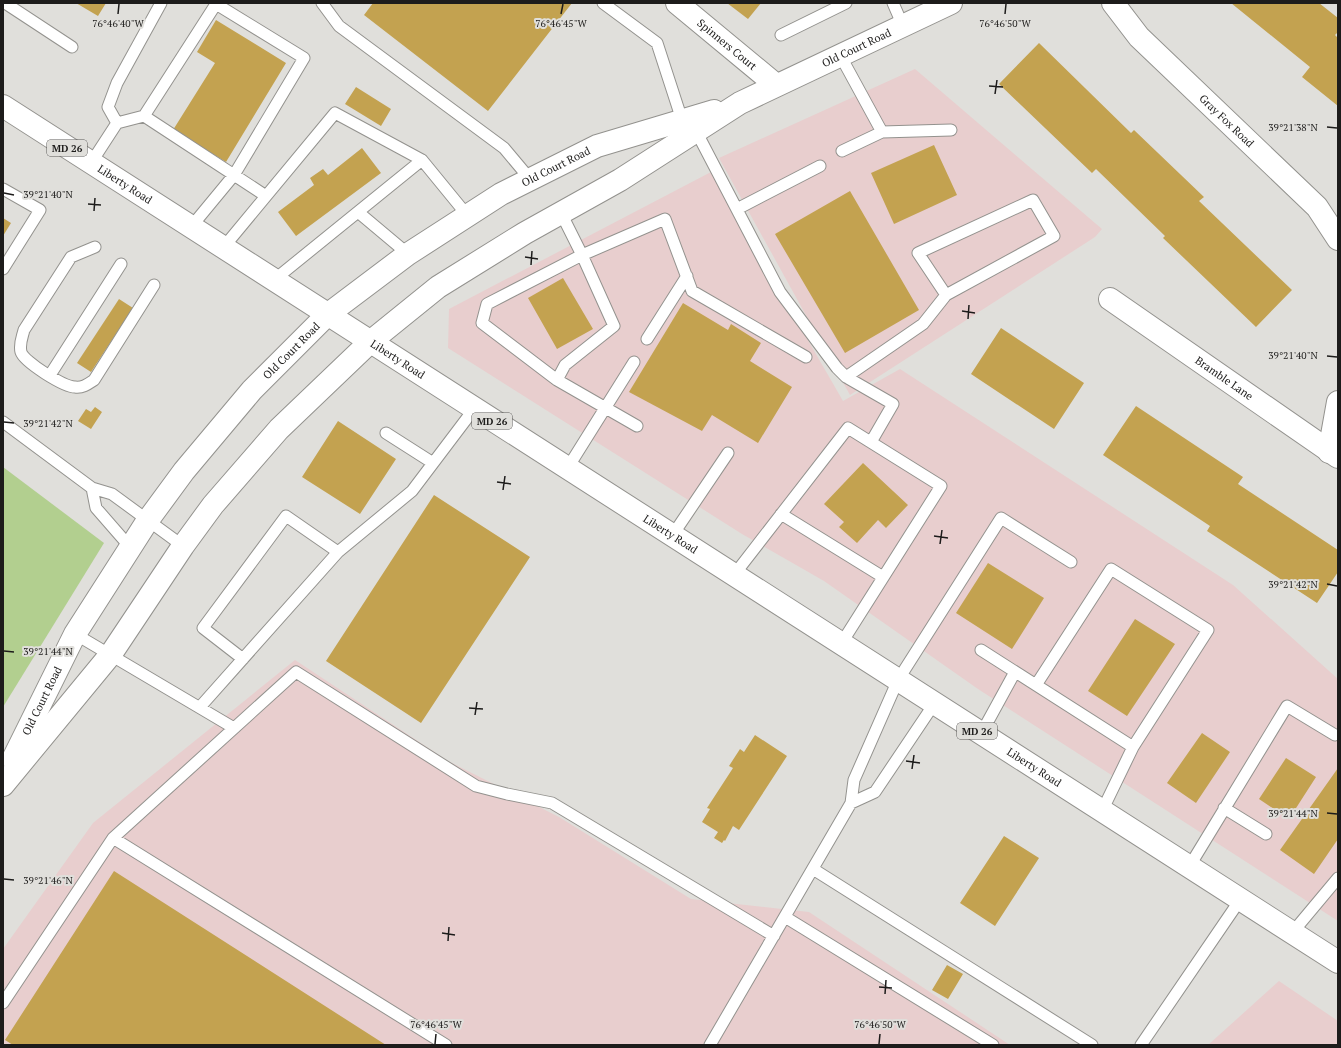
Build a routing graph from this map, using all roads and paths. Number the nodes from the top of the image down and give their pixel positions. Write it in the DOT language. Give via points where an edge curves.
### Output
graph roads {
  1 [pos="161,3"];
  2 [pos="322,3"];
  3 [pos="603,3"];
  4 [pos="678,3"];
  5 [pos="846,3"];
  6 [pos="893,3"];
  7 [pos="951,3"];
  8 [pos="1113,3"];
  9 [pos="215,4"];
  10 [pos="5,5"];
  11 [pos="19,7"];
  12 [pos="903,26"];
  13 [pos="781,35"];
  14 [pos="72,47"];
  15 [pos="840,55"];
  16 [pos="776,85"];
  17 [pos="3,106"];
  18 [pos="144,116"];
  19 [pos="117,122"];
  20 [pos="689,126"];
  21 [pos="951,130"];
  22 [pos="882,132"];
  23 [pos="842,151"];
  24 [pos="422,160"];
  25 [pos="91,163"];
  26 [pos="820,166"];
  27 [pos="234,175"];
  28 [pos="530,179"];
  29 [pos="3,189"];
  30 [pos="266,196"];
  31 [pos="737,209"];
  32 [pos="358,212"];
  33 [pos="561,213"];
  34 [pos="467,215"];
  35 [pos="191,227"];
  36 [pos="1338,240"];
  37 [pos="95,247"];
  38 [pos="223,248"];
  39 [pos="408,254"];
  40 [pos="582,255"];
  41 [pos="122,264"];
  42 [pos="3,269"];
  43 [pos="686,276"];
  44 [pos="274,280"];
  45 [pos="154,285"];
  46 [pos="946,295"];
  47 [pos="1110,299"];
  48 [pos="327,315"];
  49 [pos="648,339"];
  50 [pos="370,342"];
  51 [pos="806,357"];
  52 [pos="634,362"];
  53 [pos="50,375"];
  54 [pos="846,376"];
  55 [pos="557,380"];
  56 [pos="1338,402"];
  57 [pos="604,408"];
  58 [pos="474,409"];
  59 [pos="3,422"];
  60 [pos="637,426"];
  61 [pos="386,433"];
  62 [pos="871,442"];
  63 [pos="728,453"];
  64 [pos="1334,454"];
  65 [pos="433,463"];
  66 [pos="567,469"];
  67 [pos="92,488"];
  68 [pos="781,514"];
  69 [pos="148,520"];
  70 [pos="672,536"];
  71 [pos="183,546"];
  72 [pos="130,548"];
  73 [pos="338,552"];
  74 [pos="1071,562"];
  75 [pos="734,576"];
  76 [pos="883,577"];
  77 [pos="75,634"];
  78 [pos="841,644"];
  79 [pos="981,650"];
  80 [pos="111,654"];
  81 [pos="243,659"];
  82 [pos="1015,672"];
  83 [pos="898,680"];
  84 [pos="1036,685"];
  85 [pos="934,704"];
  86 [pos="200,708"];
  87 [pos="234,728"];
  88 [pos="981,734"];
  89 [pos="1335,735"];
  90 [pos="1133,747"];
  91 [pos="3,779"];
  92 [pos="3,785"];
  93 [pos="852,803"];
  94 [pos="1224,808"];
  95 [pos="1102,811"];
  96 [pos="1266,834"];
  97 [pos="113,838"];
  98 [pos="1189,867"];
  99 [pos="813,870"];
  100 [pos="1338,878"];
  101 [pos="1240,900"];
  102 [pos="785,917"];
  103 [pos="1292,933"];
  104 [pos="774,936"];
  105 [pos="1338,962"];
  106 [pos="3,1003"];
  107 [pos="446,1045"];
  108 [pos="710,1045"];
  109 [pos="994,1045"];
  110 [pos="1092,1045"];
  111 [pos="1141,1045"];
  1 -- 19 [label="lane" via="117,82 108,106"];
  2 -- 28 [label="lane" via="339,26 504,148"];
  3 -- 20 [label="lane" via="657,43"];
  4 -- 16 [label="main road, Spinners Court"];
  5 -- 13 [label="lane"];
  6 -- 12 [label="lane"];
  7 -- 12 [label="main road, Old Court Road"];
  8 -- 36 [label="main road, Gray Fox Road" via="1139,37 1317,207"];
  9 -- 18 [label="lane"];
  9 -- 27 [label="lane" via="304,58"];
  10 -- 11 [label="lane"];
  11 -- 14 [label="lane"];
  12 -- 15 [label="main road, Old Court Road"];
  15 -- 16 [label="main road, Old Court Road"];
  15 -- 22 [label="lane"];
  16 -- 20 [label="main road, Old Court Road"];
  17 -- 25 [label="main road, Liberty Road / MD 26"];
  18 -- 19 [label="lane"];
  18 -- 27 [label="lane"];
  19 -- 25 [label="lane"];
  20 -- 28 [label="main road, Old Court Road" via="597,146"];
  20 -- 31 [label="lane"];
  20 -- 33 [label="main road, Old Court Road" via="620,180"];
  21 -- 22 [label="lane"];
  22 -- 23 [label="lane"];
  24 -- 30 [label="lane" via="335,113"];
  24 -- 32 [label="lane"];
  24 -- 34 [label="lane"];
  25 -- 35 [label="main road, Liberty Road / MD 26"];
  26 -- 31 [label="lane"];
  27 -- 30 [label="lane"];
  27 -- 35 [label="lane"];
  28 -- 34 [label="main road, Old Court Road"];
  29 -- 42 [label="lane" via="40,210"];
  30 -- 38 [label="lane"];
  31 -- 54 [label="lane" via="780,292 837,368"];
  32 -- 39 [label="lane"];
  32 -- 44 [label="lane"];
  33 -- 40 [label="lane"];
  33 -- 50 [label="main road, Old Court Road" via="438,287"];
  34 -- 39 [label="main road, Old Court Road"];
  35 -- 38 [label="main road, Liberty Road / MD 26"];
  37 -- 53 [label="lane" via="71,257 24,330 20,342 22,353 27,360"];
  38 -- 44 [label="main road, Liberty Road / MD 26"];
  39 -- 48 [label="main road, Old Court Road"];
  40 -- 43 [label="lane" via="666,219"];
  40 -- 55 [label="lane" via="614,326 565,365"];
  40 -- 55 [label="lane" via="487,304 482,323"];
  41 -- 53 [label="lane"];
  43 -- 49 [label="lane"];
  43 -- 51 [label="lane" via="692,291"];
  44 -- 48 [label="main road, Liberty Road / MD 26"];
  45 -- 53 [label="lane" via="94,380 84,387 74,388 64,385"];
  46 -- 46 [label="lane" via="1054,236 1034,200 918,253"];
  46 -- 54 [label="lane" via="923,324"];
  47 -- 64 [label="main road, Bramble Lane"];
  48 -- 50 [label="main road, Liberty Road / MD 26"];
  48 -- 69 [label="main road, Old Court Road" via="252,390 184,471"];
  50 -- 58 [label="main road, Liberty Road / MD 26"];
  50 -- 71 [label="main road, Old Court Road" via="279,429 214,505"];
  52 -- 57 [label="lane"];
  54 -- 62 [label="lane" via="893,404"];
  55 -- 57 [label="lane"];
  56 -- 64 [label="main road"];
  57 -- 60 [label="lane"];
  57 -- 66 [label="lane"];
  58 -- 65 [label="lane"];
  58 -- 66 [label="main road, Liberty Road / MD 26"];
  59 -- 67 [label="lane"];
  61 -- 65 [label="lane"];
  62 -- 68 [label="lane" via="848,428"];
  62 -- 76 [label="lane" via="941,486"];
  63 -- 70 [label="lane"];
  65 -- 73 [label="lane" via="412,492"];
  66 -- 70 [label="main road, Liberty Road / MD 26"];
  67 -- 69 [label="lane" via="112,494"];
  67 -- 72 [label="lane" via="96,508"];
  68 -- 75 [label="lane"];
  68 -- 76 [label="lane"];
  69 -- 71 [label="lane"];
  69 -- 72 [label="main road, Old Court Road"];
  70 -- 75 [label="main road, Liberty Road / MD 26"];
  71 -- 80 [label="main road, Old Court Road"];
  72 -- 77 [label="main road, Old Court Road"];
  73 -- 81 [label="lane"];
  73 -- 81 [label="lane" via="286,516 203,628"];
  74 -- 83 [label="lane" via="1002,518"];
  75 -- 78 [label="main road, Liberty Road / MD 26"];
  76 -- 78 [label="lane"];
  77 -- 80 [label="lane"];
  77 -- 91 [label="main road, Old Court Road"];
  78 -- 83 [label="main road, Liberty Road / MD 26"];
  79 -- 82 [label="lane"];
  80 -- 86 [label="lane"];
  80 -- 92 [label="main road, Old Court Road"];
  81 -- 86 [label="lane"];
  82 -- 84 [label="lane"];
  82 -- 88 [label="lane"];
  83 -- 85 [label="main road, Liberty Road / MD 26"];
  83 -- 93 [label="lane" via="854,780"];
  84 -- 90 [label="lane"];
  84 -- 90 [label="lane" via="1111,569 1208,630"];
  85 -- 88 [label="main road, Liberty Road / MD 26"];
  85 -- 93 [label="lane" via="875,792"];
  86 -- 87 [label="lane"];
  87 -- 97 [label="lane"];
  87 -- 104 [label="lane" via="296,672 476,786 552,802"];
  88 -- 95 [label="main road, Liberty Road / MD 26"];
  89 -- 94 [label="lane" via="1287,706"];
  90 -- 95 [label="lane"];
  93 -- 99 [label="lane"];
  94 -- 96 [label="lane"];
  94 -- 98 [label="lane"];
  95 -- 98 [label="main road, Liberty Road / MD 26"];
  97 -- 106 [label="lane"];
  97 -- 107 [label="lane"];
  98 -- 101 [label="main road, Liberty Road / MD 26"];
  99 -- 102 [label="lane"];
  99 -- 110 [label="lane"];
  100 -- 103 [label="lane"];
  101 -- 103 [label="main road, Liberty Road / MD 26"];
  101 -- 111 [label="lane"];
  102 -- 104 [label="lane"];
  102 -- 109 [label="lane"];
  103 -- 105 [label="main road, Liberty Road / MD 26"];
  104 -- 108 [label="lane"];
}
